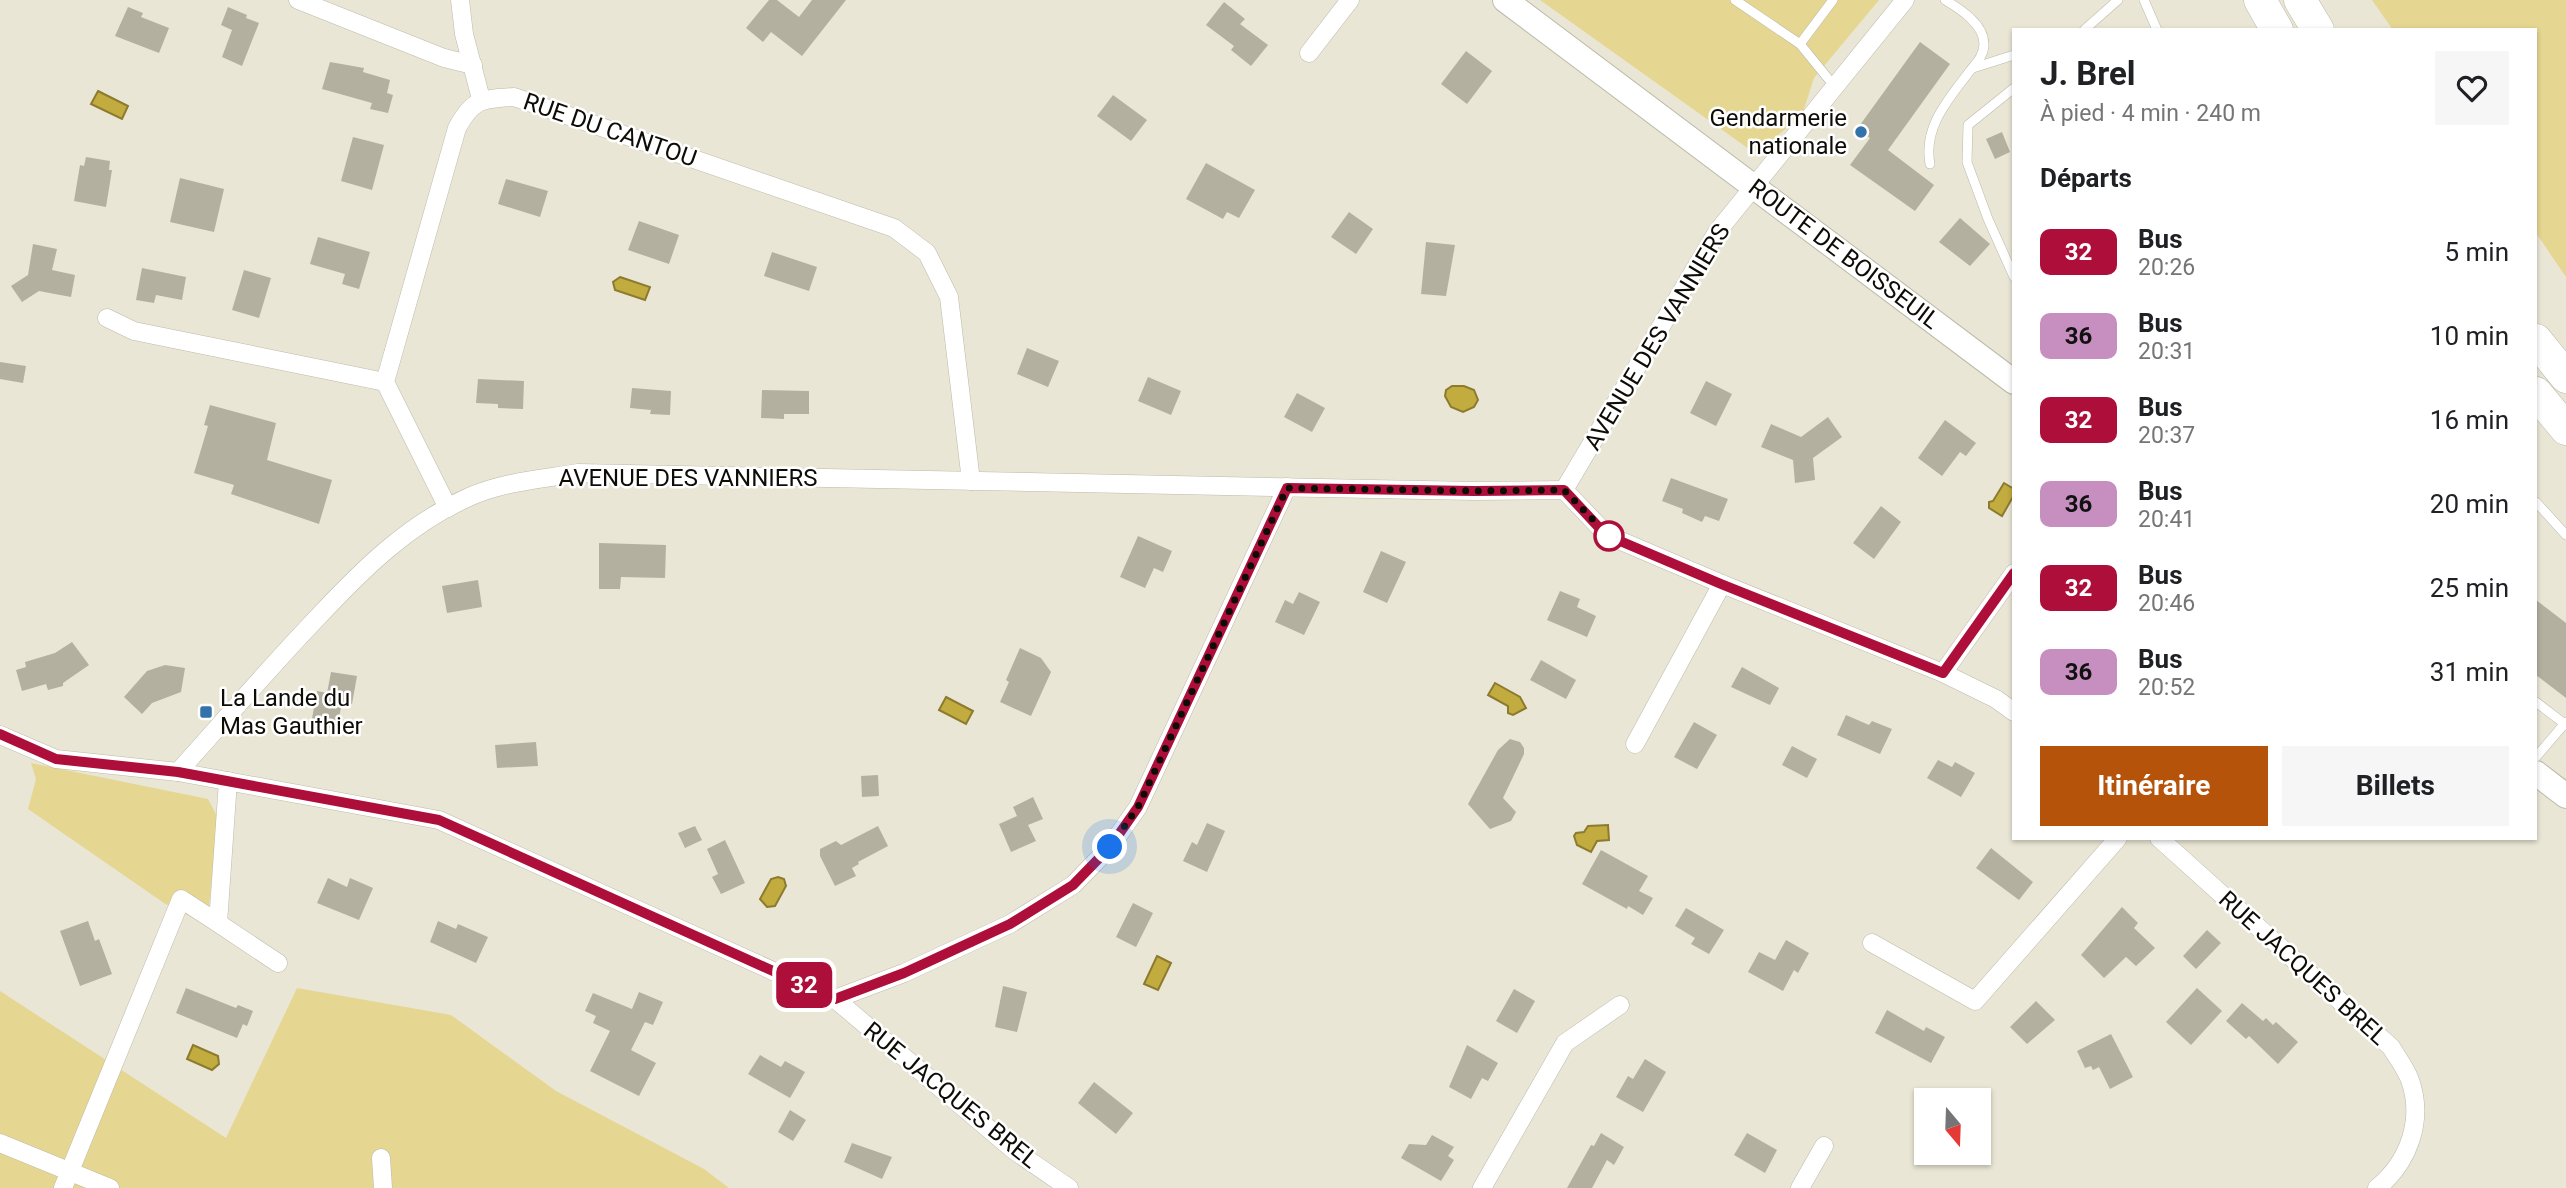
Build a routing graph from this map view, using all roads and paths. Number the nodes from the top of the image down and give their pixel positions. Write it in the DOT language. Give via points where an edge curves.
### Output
graph roads {
  1 [pos="298,0"];
  2 [pos="460,0"];
  3 [pos="1350,0"];
  4 [pos="1505,0"];
  5 [pos="1735,0"];
  6 [pos="1833,0"];
  7 [pos="1905,0"];
  8 [pos="1945,0"];
  9 [pos="2118,0"];
  10 [pos="2144,0"];
  11 [pos="2260,0"];
  12 [pos="2300,0"];
  13 [pos="2086,28"];
  14 [pos="2156,28"];
  15 [pos="2276,28"];
  16 [pos="2317,28"];
  17 [pos="1800,44"];
  18 [pos="1309,53"];
  19 [pos="2012,56"];
  20 [pos="473,65"];
  21 [pos="1972,68"];
  22 [pos="1835,87"];
  23 [pos="2012,90"];
  24 [pos="481,99"];
  25 [pos="1930,164"];
  26 [pos="1754,187"];
  27 [pos="2012,273"];
  28 [pos="107,318"];
  29 [pos="2537,341"];
  30 [pos="2012,376"];
  31 [pos="2566,377"];
  32 [pos="385,382"];
  33 [pos="2537,394"];
  34 [pos="2566,429"];
  35 [pos="971,481"];
  36 [pos="1287,488"];
  37 [pos="1564,490"];
  38 [pos="2537,503"];
  39 [pos="448,508"];
  40 [pos="2566,535"];
  41 [pos="2012,576"];
  42 [pos="1721,584"];
  43 [pos="1943,673"];
  44 [pos="2537,703"];
  45 [pos="2012,711"];
  46 [pos="2566,724"];
  47 [pos="0,734"];
  48 [pos="1635,744"];
  49 [pos="2537,756"];
  50 [pos="178,772"];
  51 [pos="2537,774"];
  52 [pos="228,781"];
  53 [pos="2566,796"];
  54 [pos="2116,840"];
  55 [pos="2161,840"];
  56 [pos="218,923"];
  57 [pos="1872,943"];
  58 [pos="278,963"];
  59 [pos="835,999"];
  60 [pos="1620,1005"];
  61 [pos="0,1143"];
  62 [pos="1824,1146"];
  63 [pos="382,1158"];
  64 [pos="67,1180"];
  65 [pos="110,1188"];
  66 [pos="383,1188"];
  67 [pos="1069,1188"];
  68 [pos="1482,1188"];
  69 [pos="1800,1188"];
  70 [pos="2377,1188"];
  1 -- 20 [label="street" via="444,58"];
  2 -- 20 [label="street"];
  3 -- 18 [label="street"];
  4 -- 26 [label="main road, ROUTE DE BOISSEUIL"];
  5 -- 17 [label="lane"];
  6 -- 17 [label="lane"];
  7 -- 22 [label="street, AVENUE DES VANNIERS"];
  8 -- 21 [label="lane" via="1979,29 1984,42 1982,56"];
  9 -- 13 [label="lane"];
  10 -- 14 [label="lane"];
  11 -- 15 [label="highway"];
  12 -- 16 [label="highway"];
  17 -- 22 [label="lane"];
  19 -- 21 [label="lane"];
  20 -- 24 [label="street"];
  21 -- 25 [label="lane" via="1932,126 1927,151"];
  22 -- 26 [label="street, AVENUE DES VANNIERS"];
  23 -- 27 [label="lane" via="1968,125 1967,162"];
  24 -- 32 [label="street" via="466,111 457,128"];
  24 -- 35 [label="street, RUE DU CANTOU" via="514,97 894,228 927,253 949,297"];
  26 -- 30 [label="main road, ROUTE DE BOISSEUIL"];
  26 -- 37 [label="street, AVENUE DES VANNIERS" via="1717,232"];
  28 -- 32 [label="street" via="134,331"];
  29 -- 31 [label="highway"];
  32 -- 39 [label="street"];
  33 -- 34 [label="highway"];
  35 -- 36 [label="street, AVENUE DES VANNIERS"];
  35 -- 39 [label="street, AVENUE DES VANNIERS" via="578,473 496,489"];
  36 -- 37 [label="street, AVENUE DES VANNIERS"];
  36 -- 59 [label="street" via="1138,807 1110,847 1073,885 1010,924"];
  37 -- 42 [label="street" via="1606,535"];
  38 -- 40 [label="lane"];
  39 -- 50 [label="street, AVENUE DES VANNIERS" via="419,524 369,564"];
  41 -- 43 [label="street"];
  42 -- 43 [label="street"];
  42 -- 48 [label="street"];
  43 -- 45 [label="street"];
  44 -- 46 [label="lane"];
  46 -- 49 [label="lane"];
  47 -- 50 [label="street" via="56,759"];
  50 -- 52 [label="street, RUE JACQUES BREL"];
  51 -- 53 [label="main road"];
  52 -- 56 [label="street"];
  52 -- 59 [label="street, RUE JACQUES BREL" via="439,820"];
  54 -- 57 [label="street" via="1975,1001"];
  55 -- 70 [label="street, RUE JACQUES BREL" via="2397,1058 2410,1079 2417,1109 2411,1143 2391,1177"];
  56 -- 58 [label="street"];
  56 -- 64 [label="street" via="181,899"];
  59 -- 67 [label="street, RUE JACQUES BREL" via="1015,1151"];
  60 -- 68 [label="street" via="1565,1042"];
  61 -- 64 [label="street"];
  62 -- 69 [label="street"];
  63 -- 66 [label="street"];
  64 -- 65 [label="street"];
}
